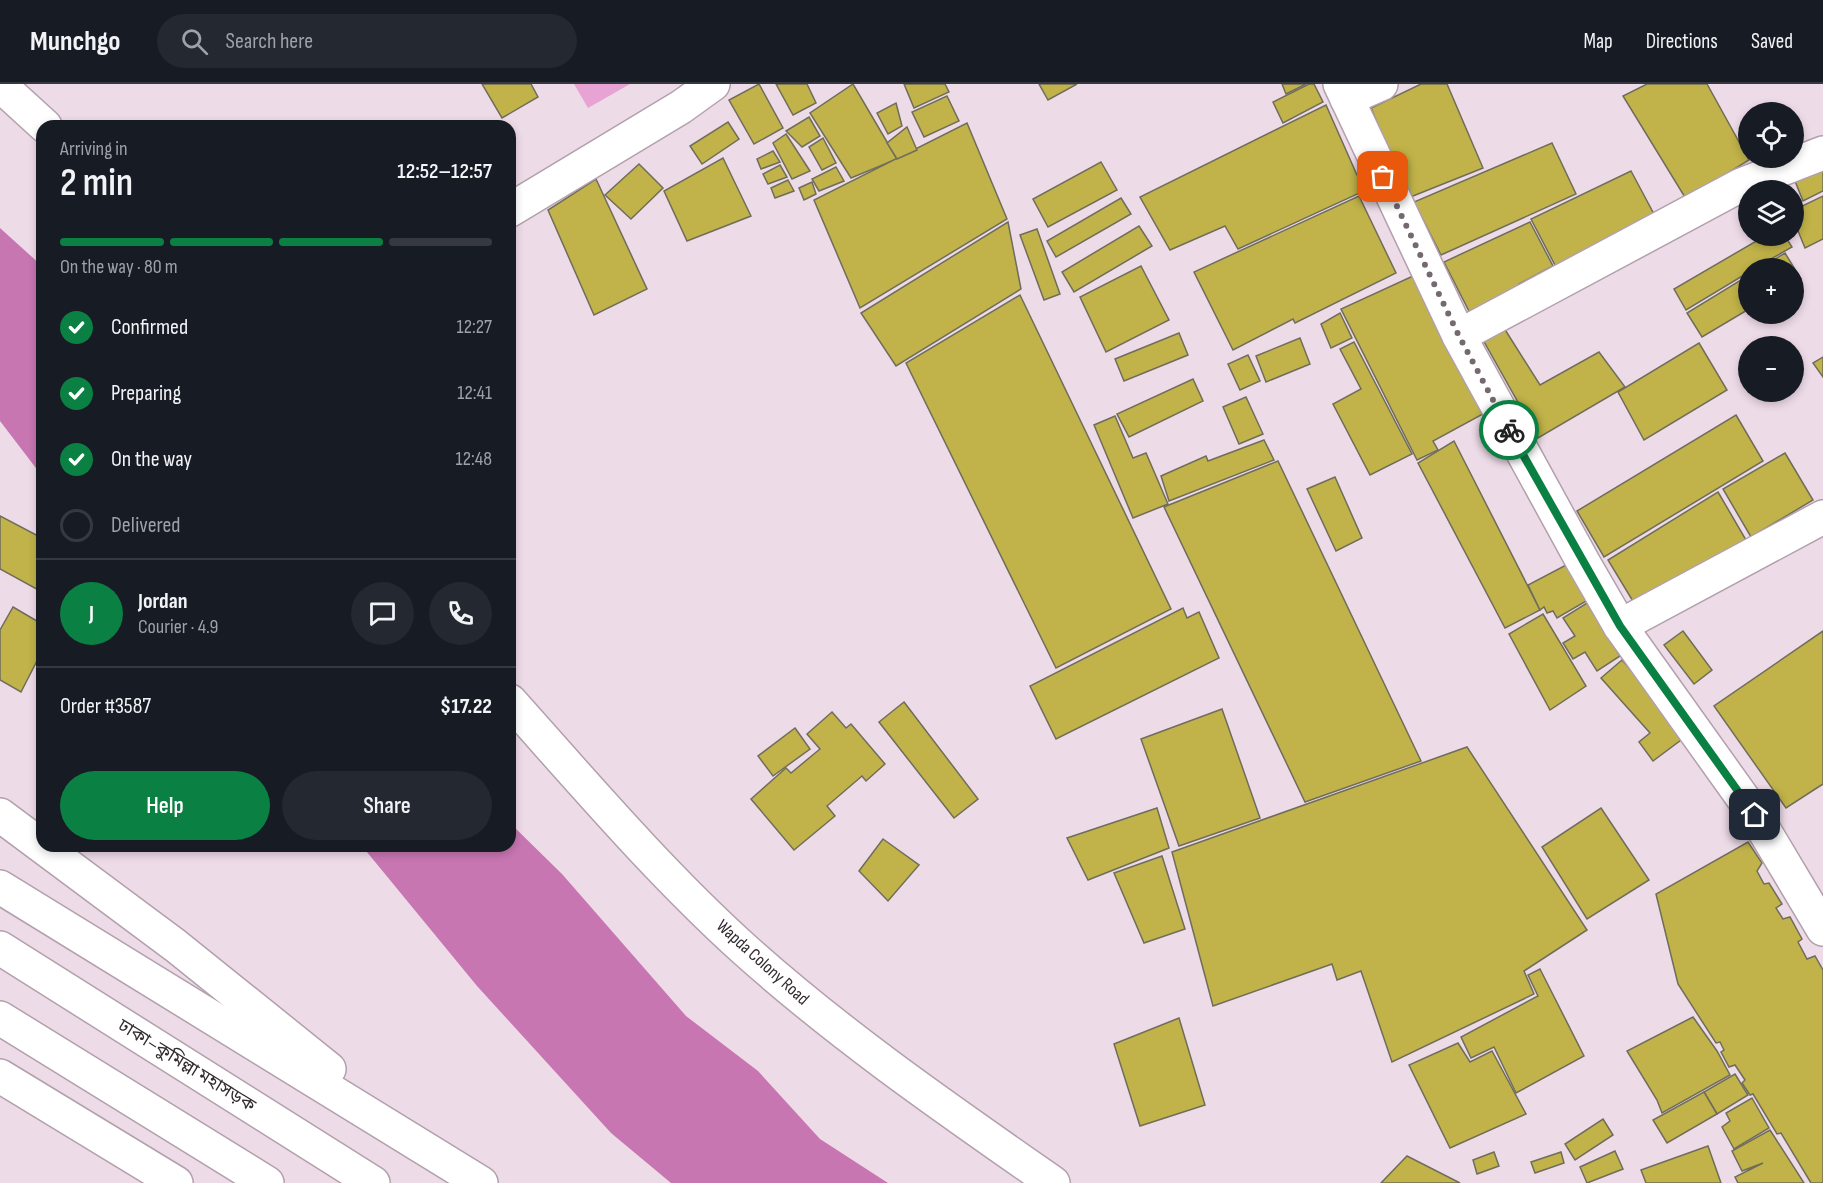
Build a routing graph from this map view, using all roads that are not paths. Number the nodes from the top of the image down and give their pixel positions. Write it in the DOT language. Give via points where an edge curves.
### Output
graph roads {
  1 [pos="713,84"];
  2 [pos="1381,84"];
  3 [pos="0,85"];
  4 [pos="1344,92"];
  5 [pos="38,120"];
  6 [pos="1823,153"];
  7 [pos="516,206"];
  8 [pos="1459,336"];
  9 [pos="1823,517"];
  10 [pos="1620,626"];
  11 [pos="516,708"];
  12 [pos="0,815"];
  13 [pos="36,842"];
  14 [pos="50,852"];
  15 [pos="0,887"];
  16 [pos="1823,929"];
  17 [pos="0,948"];
  18 [pos="0,1018"];
  19 [pos="0,1076"];
  20 [pos="413,1140"];
  21 [pos="176,1183"];
  22 [pos="267,1183"];
  23 [pos="373,1183"];
  24 [pos="481,1183"];
  25 [pos="1053,1183"];
  1 -- 7 [label="main road"];
  2 -- 4 [label="main road"];
  3 -- 5 [label="main road"];
  4 -- 8 [label="main road"];
  6 -- 8 [label="main road" via="1741,185"];
  8 -- 10 [label="main road"];
  9 -- 10 [label="main road"];
  10 -- 16 [label="main road" via="1755,815"];
  11 -- 25 [label="main road, Wapda Colony Road" via="620,824 744,949 874,1058"];
  12 -- 13 [label="main road"];
  14 -- 20 [label="main road" via="306,1049"];
  15 -- 20 [label="main road"];
  17 -- 23 [label="main road, ঢাকা–কুমিল্লা মহাসড়ক"];
  18 -- 22 [label="main road"];
  19 -- 21 [label="main road"];
  20 -- 24 [label="main road"];
}
